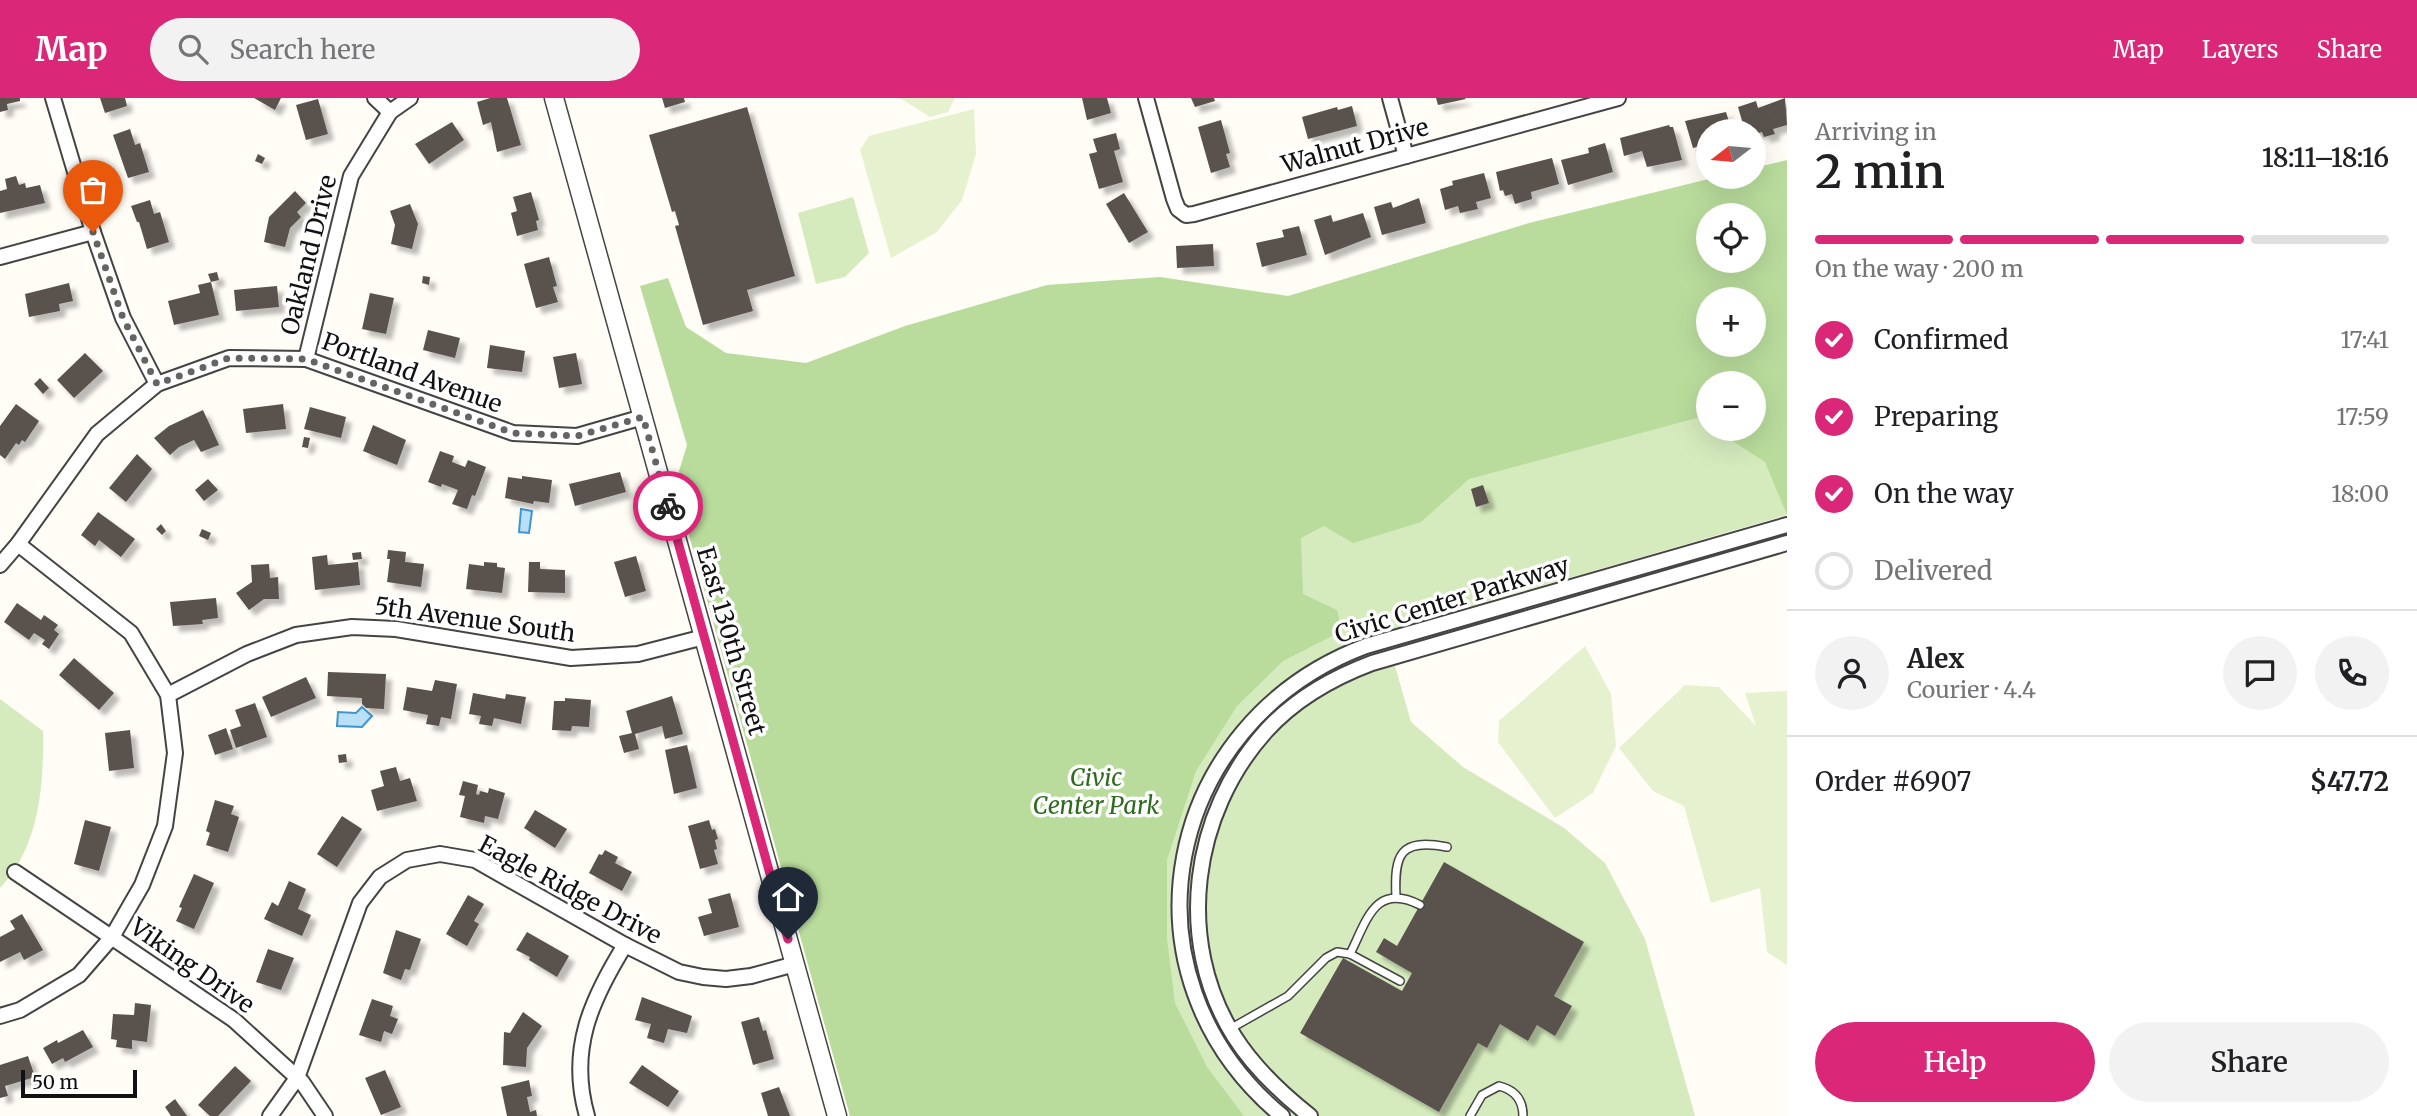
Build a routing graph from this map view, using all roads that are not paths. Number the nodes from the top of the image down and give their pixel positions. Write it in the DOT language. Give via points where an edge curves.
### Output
graph roads {
  1 [pos="52,98"];
  2 [pos="375,98"];
  3 [pos="410,98"];
  4 [pos="554,98"];
  5 [pos="1146,98"];
  6 [pos="1390,98"];
  7 [pos="1618,98"];
  8 [pos="390,112"];
  9 [pos="1406,156"];
  10 [pos="93,232"];
  11 [pos="0,257"];
  12 [pos="306,359"];
  13 [pos="157,384"];
  14 [pos="643,417"];
  15 [pos="1787,526"];
  16 [pos="1787,543"];
  17 [pos="18,544"];
  18 [pos="0,565"];
  19 [pos="704,637"];
  20 [pos="168,695"];
  21 [pos="1447,847"];
  22 [pos="15,872"];
  23 [pos="1396,897"];
  24 [pos="1420,905"];
  25 [pos="112,937"];
  26 [pos="625,945"];
  27 [pos="1350,954"];
  28 [pos="795,964"];
  29 [pos="1400,981"];
  30 [pos="0,1016"];
  31 [pos="1230,1028"];
  32 [pos="1214,1037"];
  33 [pos="297,1078"];
  34 [pos="270,1116"];
  35 [pos="325,1116"];
  36 [pos="587,1116"];
  37 [pos="837,1116"];
  38 [pos="1282,1116"];
  39 [pos="1310,1116"];
  40 [pos="1470,1116"];
  41 [pos="1523,1116"];
  1 -- 10 [label="street"];
  2 -- 8 [label="street"];
  3 -- 8 [label="street, Oakland Drive"];
  4 -- 14 [label="street, East 130th Street"];
  5 -- 9 [label="street, Walnut Drive" via="1174,199 1186,215"];
  6 -- 9 [label="street"];
  7 -- 9 [label="street, Walnut Drive"];
  8 -- 12 [label="street, Oakland Drive" via="351,176"];
  10 -- 11 [label="street"];
  10 -- 13 [label="street" via="123,318"];
  12 -- 13 [label="street, Portland Avenue" via="229,358"];
  12 -- 14 [label="street, Portland Avenue" via="513,433 577,436"];
  13 -- 17 [label="street, Portland Avenue" via="97,435"];
  14 -- 19 [label="street, East 130th Street"];
  15 -- 32 [label="street, Civic Center Parkway" via="1366,646 1315,668 1268,704 1229,749 1207,788 1190,832 1182,873 1182,943 1192,985"];
  16 -- 31 [label="street, Civic Center Parkway" via="1404,652 1339,676 1280,717 1244,759 1223,795 1207,837 1200,875 1202,951 1215,998"];
  17 -- 18 [label="street, Portland Avenue"];
  17 -- 20 [label="street" via="131,633"];
  19 -- 20 [label="street, 5th Avenue South" via="638,654 571,658 352,626 296,635 247,654"];
  19 -- 28 [label="street, East 130th Street"];
  20 -- 25 [label="street" via="175,753 165,827 142,885"];
  21 -- 23 [label="lane" via="1419,844 1406,850 1397,863"];
  22 -- 25 [label="street, Viking Drive"];
  23 -- 24 [label="lane"];
  23 -- 27 [label="lane" via="1372,910"];
  25 -- 30 [label="street" via="79,975 20,1010"];
  25 -- 33 [label="street, Viking Drive" via="234,1020"];
  26 -- 28 [label="street, Eagle Ridge Drive" via="679,972 703,977 751,976"];
  26 -- 33 [label="street, Eagle Ridge Drive" via="475,860 440,853 407,860 380,877 360,903"];
  26 -- 36 [label="street" via="601,984 585,1026 579,1070"];
  27 -- 29 [label="lane"];
  27 -- 31 [label="lane" via="1331,954 1288,996"];
  28 -- 37 [label="street, East 130th Street"];
  31 -- 32 [label="lane"];
  31 -- 39 [label="street, Civic Center Parkway" via="1262,1073"];
  32 -- 38 [label="street, Civic Center Parkway" via="1249,1084"];
  33 -- 34 [label="street, Eagle Ridge Drive"];
  33 -- 35 [label="street, Viking Drive"];
  40 -- 41 [label="lane" via="1482,1095 1499,1086 1516,1094"];
}
